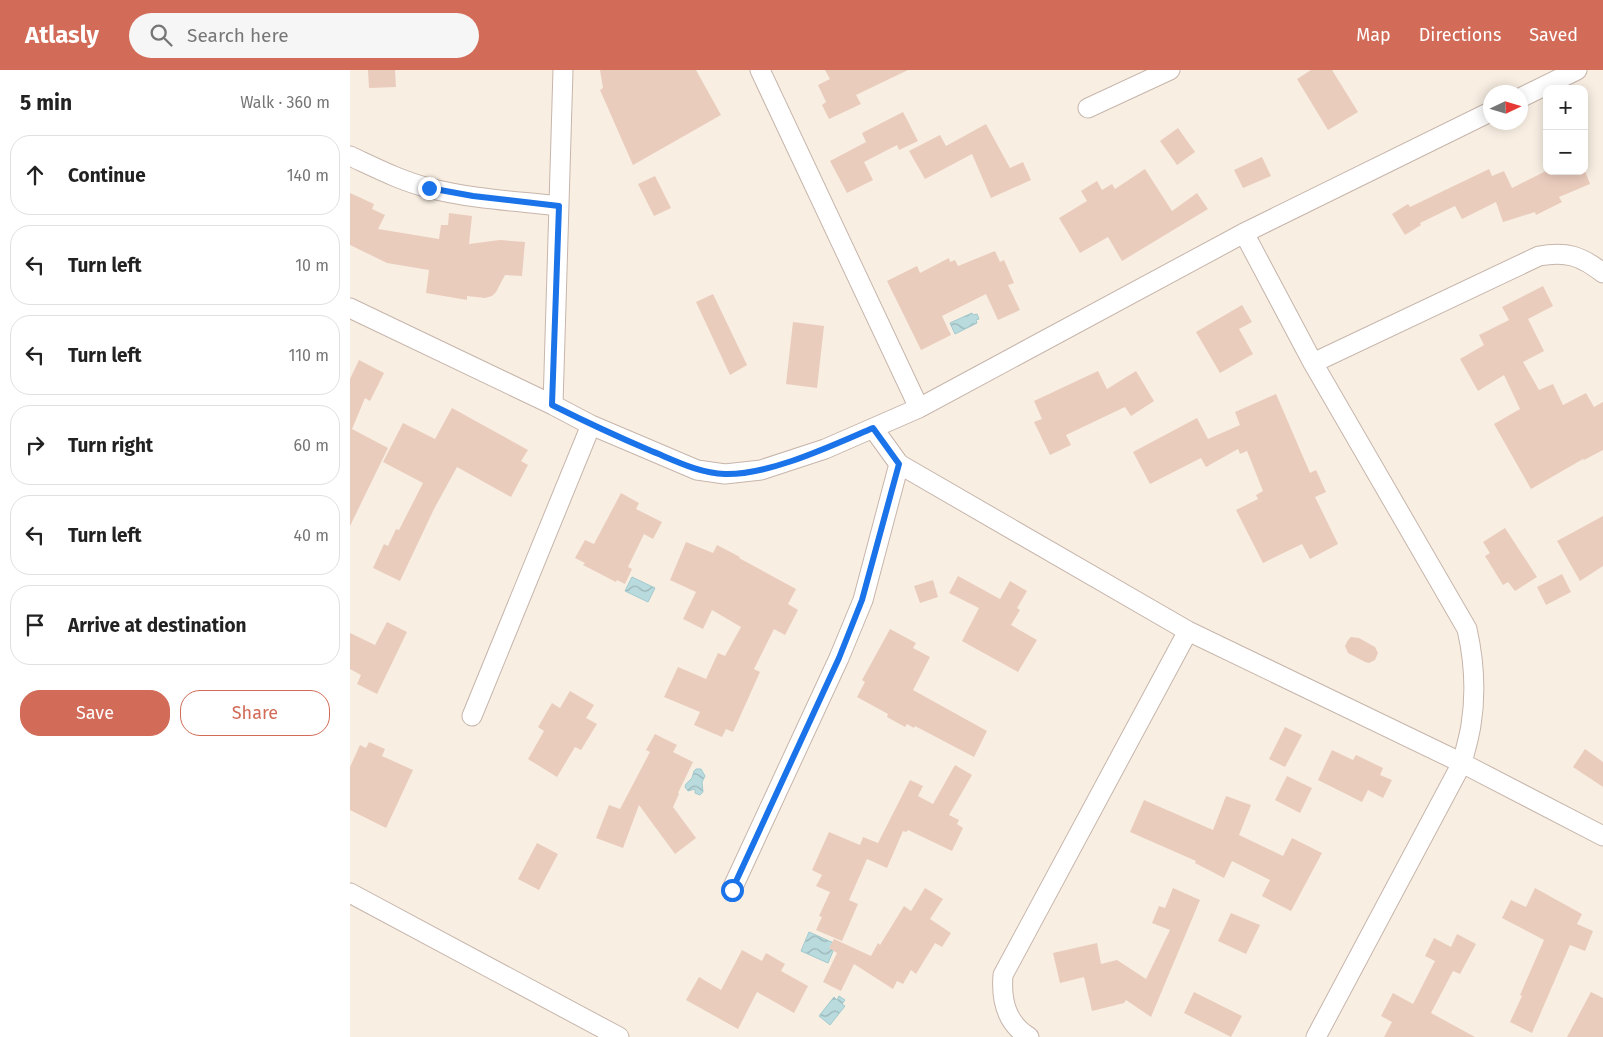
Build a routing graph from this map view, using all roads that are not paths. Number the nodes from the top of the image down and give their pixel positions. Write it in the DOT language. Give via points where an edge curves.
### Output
graph roads {
  1 [pos="563,70"];
  2 [pos="760,70"];
  3 [pos="1170,70"];
  4 [pos="1577,70"];
  5 [pos="1528,94"];
  6 [pos="1088,108"];
  7 [pos="1483,115"];
  8 [pos="350,156"];
  9 [pos="559,206"];
  10 [pos="1244,234"];
  11 [pos="1603,273"];
  12 [pos="350,308"];
  13 [pos="1313,363"];
  14 [pos="552,405"];
  15 [pos="919,408"];
  16 [pos="591,425"];
  17 [pos="873,428"];
  18 [pos="899,464"];
  19 [pos="1188,631"];
  20 [pos="472,716"];
  21 [pos="1462,763"];
  22 [pos="1603,836"];
  23 [pos="732,890"];
  24 [pos="350,894"];
  25 [pos="619,1037"];
  26 [pos="1029,1037"];
  27 [pos="1316,1037"];
  1 -- 9 [label="street"];
  2 -- 15 [label="street"];
  3 -- 6 [label="street"];
  4 -- 5 [label="street"];
  7 -- 10 [label="street"];
  8 -- 9 [label="street" via="429,188"];
  9 -- 14 [label="street"];
  10 -- 13 [label="street"];
  10 -- 15 [label="street"];
  11 -- 13 [label="street" via="1572,256 1555,253 1539,256"];
  12 -- 14 [label="street"];
  13 -- 21 [label="street" via="1467,629 1474,677 1471,725"];
  14 -- 16 [label="street"];
  15 -- 17 [label="street"];
  16 -- 17 [label="street" via="697,470 725,474 761,470 825,449"];
  16 -- 20 [label="street"];
  17 -- 18 [label="street"];
  18 -- 19 [label="street"];
  18 -- 23 [label="street" via="862,600 839,658"];
  19 -- 21 [label="street"];
  19 -- 26 [label="street" via="1003,975 1004,1006 1012,1022"];
  21 -- 22 [label="street"];
  21 -- 27 [label="street"];
  24 -- 25 [label="street"];
}
